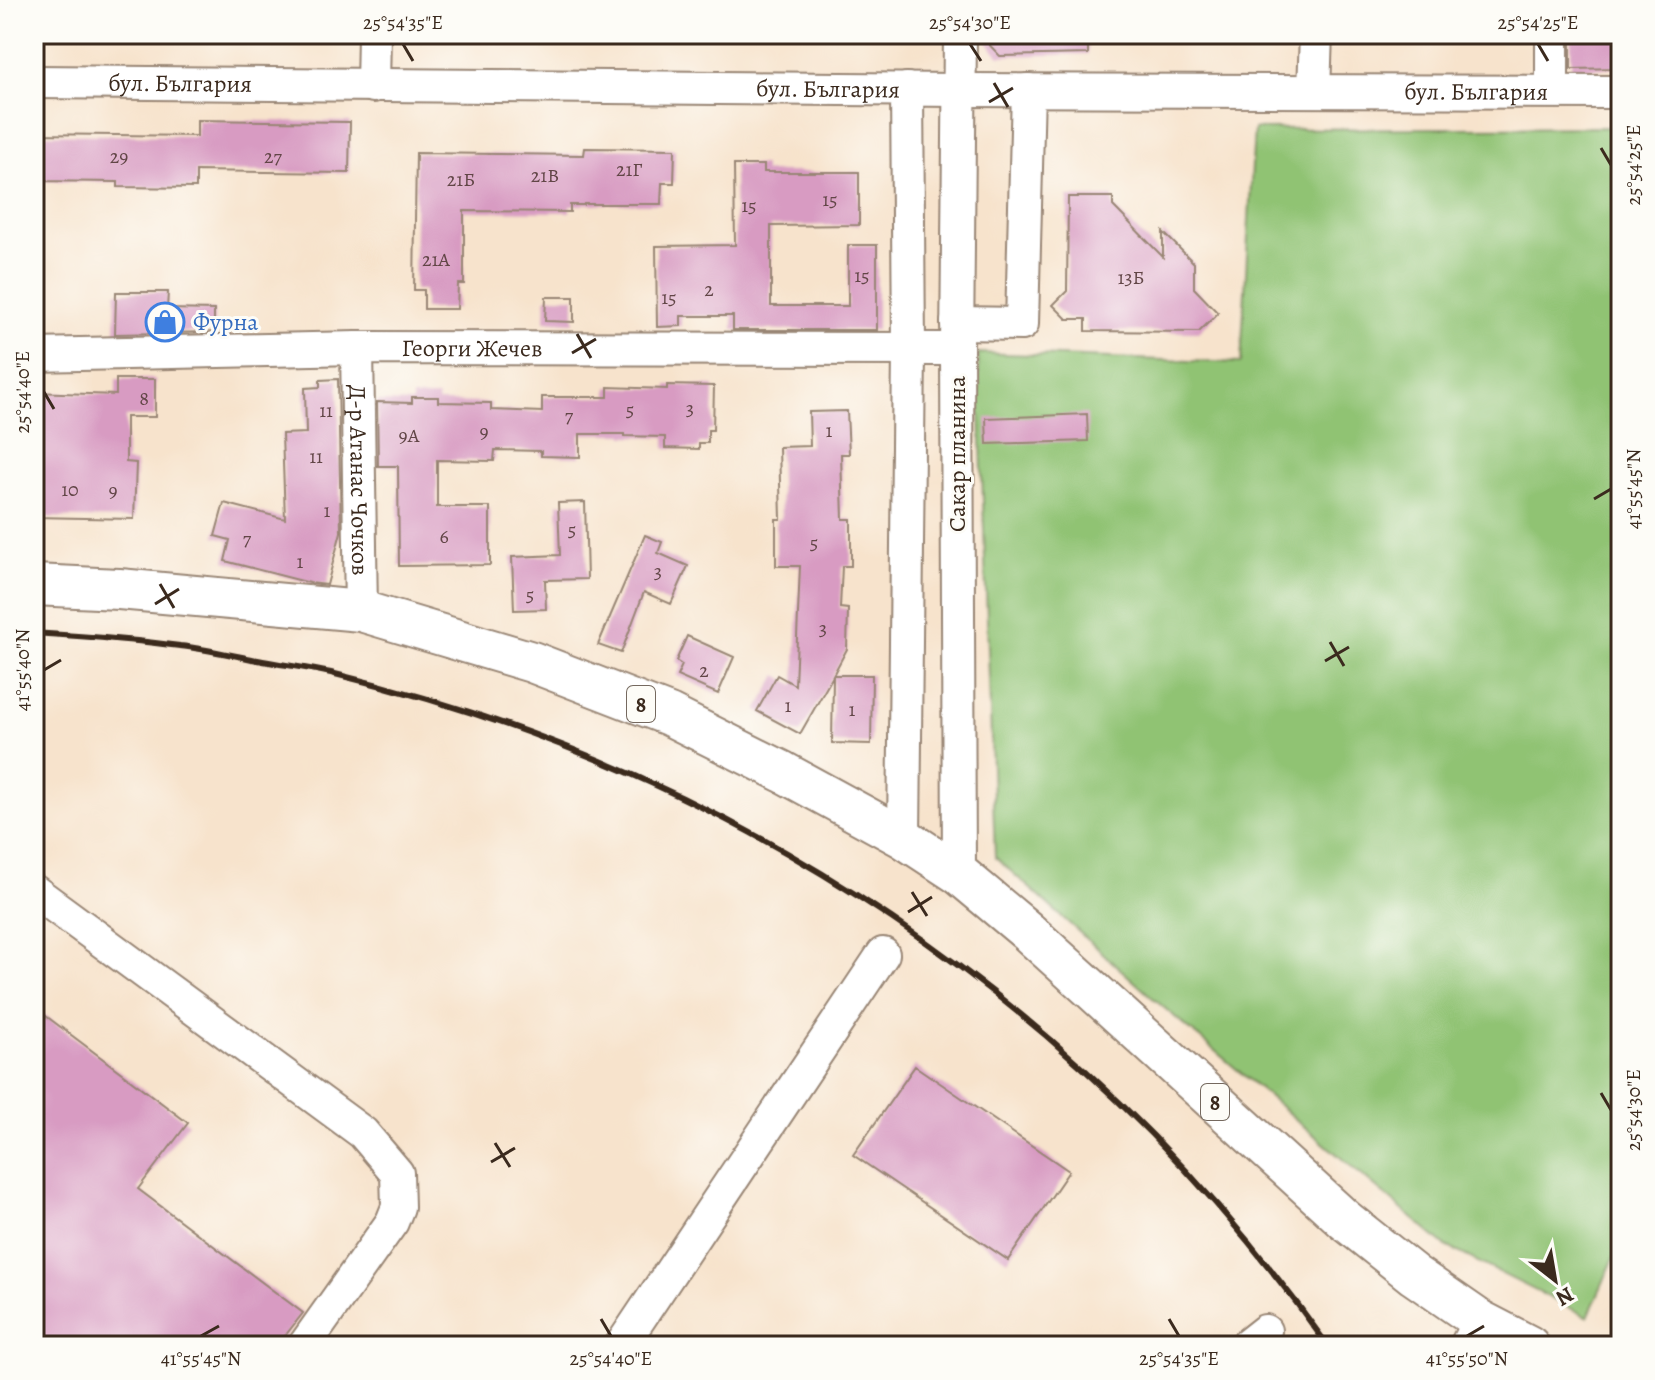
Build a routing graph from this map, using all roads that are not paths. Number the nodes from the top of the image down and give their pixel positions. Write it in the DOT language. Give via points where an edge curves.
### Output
graph roads {
  1 [pos="374,34"];
  2 [pos="960,34"];
  3 [pos="1316,34"];
  4 [pos="1552,34"];
  5 [pos="34,82"];
  6 [pos="373,86"];
  7 [pos="907,89"];
  8 [pos="959,90"];
  9 [pos="1028,90"];
  10 [pos="1314,91"];
  11 [pos="1552,91"];
  12 [pos="1621,92"];
  13 [pos="957,336"];
  14 [pos="357,348"];
  15 [pos="909,349"];
  16 [pos="34,355"];
  17 [pos="34,585"];
  18 [pos="361,611"];
  19 [pos="904,838"];
  20 [pos="959,874"];
  21 [pos="34,891"];
  22 [pos="883,954"];
  23 [pos="1473,1333"];
  24 [pos="304,1346"];
  25 [pos="621,1346"];
  26 [pos="1529,1346"];
  1 -- 6 [label="street"];
  2 -- 8 [label="street, Сакар планина"];
  3 -- 10 [label="street"];
  4 -- 11 [label="street"];
  5 -- 6 [label="street, бул. България"];
  6 -- 7 [label="street, бул. България"];
  7 -- 8 [label="street, бул. България"];
  7 -- 15 [label="street, Сакар планина"];
  8 -- 9 [label="street, бул. България"];
  8 -- 13 [label="street, Сакар планина"];
  9 -- 10 [label="street, бул. България"];
  9 -- 13 [label="street, Георги Жечев" via="1022,324"];
  10 -- 11 [label="street, бул. България"];
  11 -- 12 [label="street, бул. България"];
  13 -- 15 [label="street, Георги Жечев"];
  13 -- 20 [label="street, Сакар планина"];
  14 -- 15 [label="street, Георги Жечев"];
  14 -- 16 [label="street, Георги Жечев"];
  14 -- 18 [label="street, Д-р Атанас Чочков"];
  15 -- 19 [label="street, Сакар планина"];
  17 -- 18 [label="main road, 8"];
  18 -- 19 [label="main road, 8" via="532,662 669,715"];
  19 -- 20 [label="main road, 8"];
  20 -- 23 [label="main road, 8"];
  21 -- 24 [label="street" via="363,1133 397,1173 398,1207 392,1222"];
  22 -- 25 [label="street"];
  23 -- 26 [label="main road, 8"];
}
